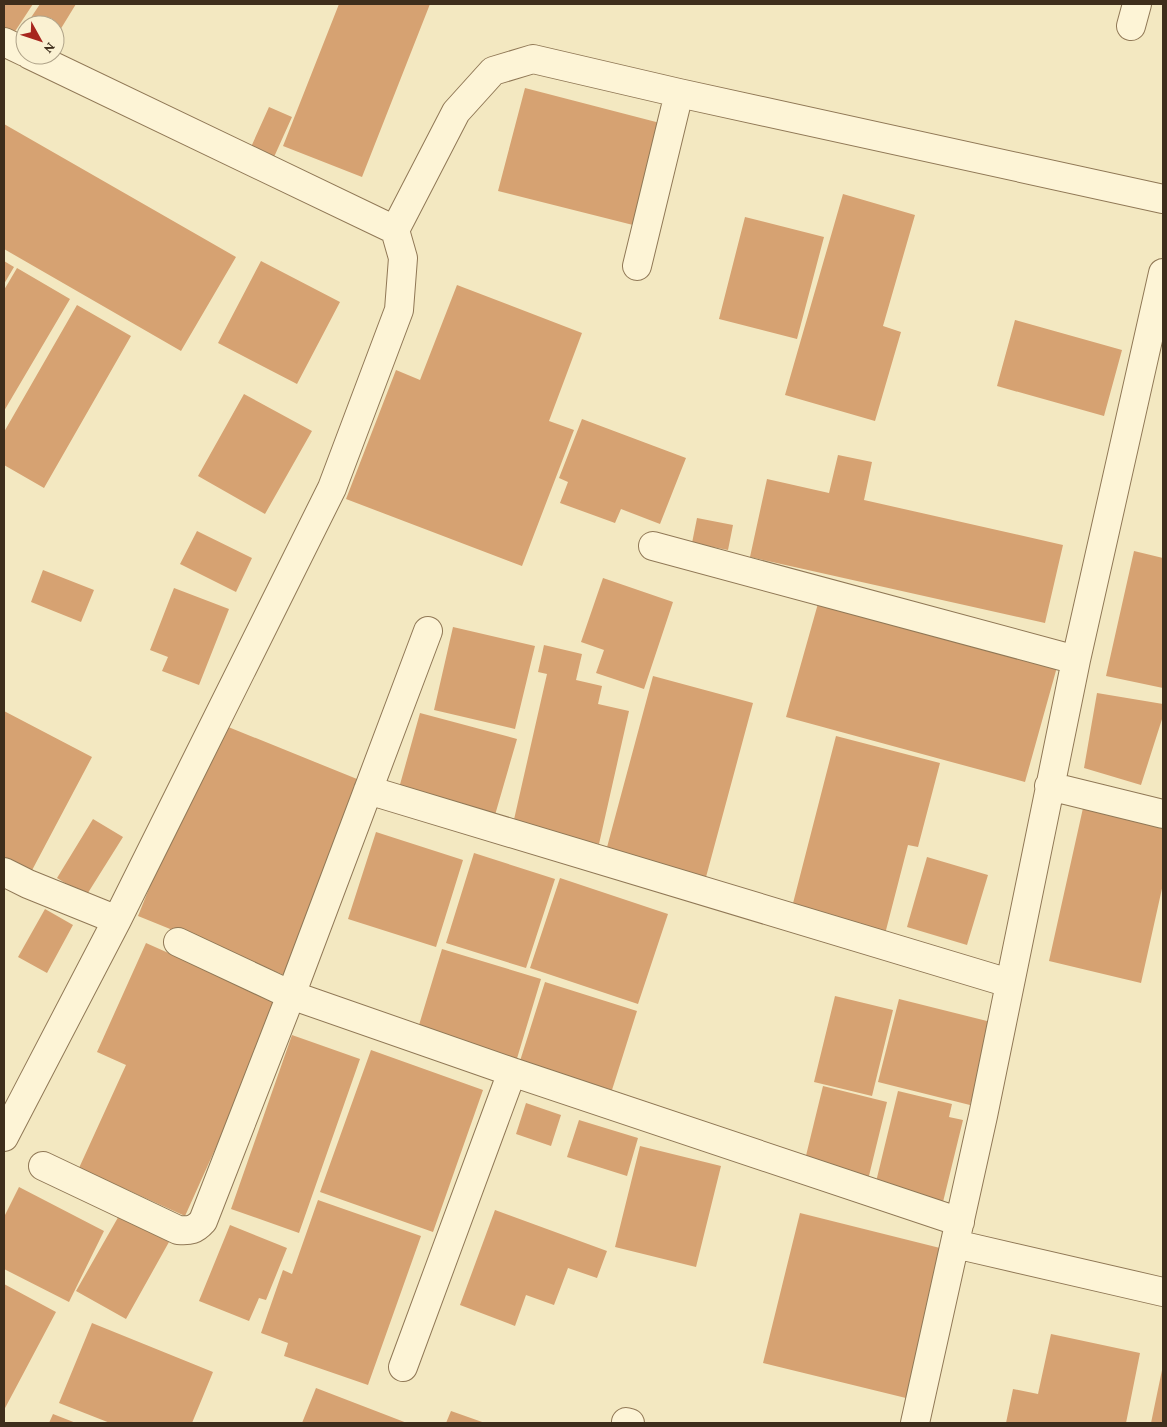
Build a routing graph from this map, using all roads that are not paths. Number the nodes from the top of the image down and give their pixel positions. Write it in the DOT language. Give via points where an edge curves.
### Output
graph roads {
  1 [pos="51,65"];
  2 [pos="679,94"];
  3 [pos="1163,199"];
  4 [pos="395,230"];
  5 [pos="637,266"];
  6 [pos="1163,273"];
  7 [pos="653,546"];
  8 [pos="428,631"];
  9 [pos="1076,660"];
  10 [pos="1049,786"];
  11 [pos="368,790"];
  12 [pos="1163,814"];
  13 [pos="4,872"];
  14 [pos="117,920"];
  15 [pos="178,942"];
  16 [pos="1010,983"];
  17 [pos="290,995"];
  18 [pos="512,1072"];
  19 [pos="4,1137"];
  20 [pos="43,1166"];
  21 [pos="957,1233"];
  22 [pos="1163,1292"];
  23 [pos="403,1367"];
  24 [pos="915,1423"];
  1 -- 4 [label="street"];
  2 -- 3 [label="street"];
  2 -- 4 [label="street" via="534,59 494,71 456,112"];
  2 -- 5 [label="street"];
  4 -- 14 [label="street" via="403,258 399,310 332,488"];
  6 -- 9 [label="street"];
  7 -- 9 [label="street"];
  8 -- 11 [label="street"];
  9 -- 10 [label="street"];
  10 -- 12 [label="street"];
  10 -- 16 [label="street"];
  11 -- 16 [label="street"];
  11 -- 17 [label="street"];
  13 -- 14 [label="street"];
  14 -- 19 [label="street"];
  15 -- 17 [label="street"];
  16 -- 21 [label="street"];
  17 -- 18 [label="street"];
  17 -- 20 [label="street" via="206,1215 197,1228 178,1230"];
  18 -- 21 [label="street"];
  18 -- 23 [label="street"];
  21 -- 22 [label="street"];
  21 -- 24 [label="street"];
}
